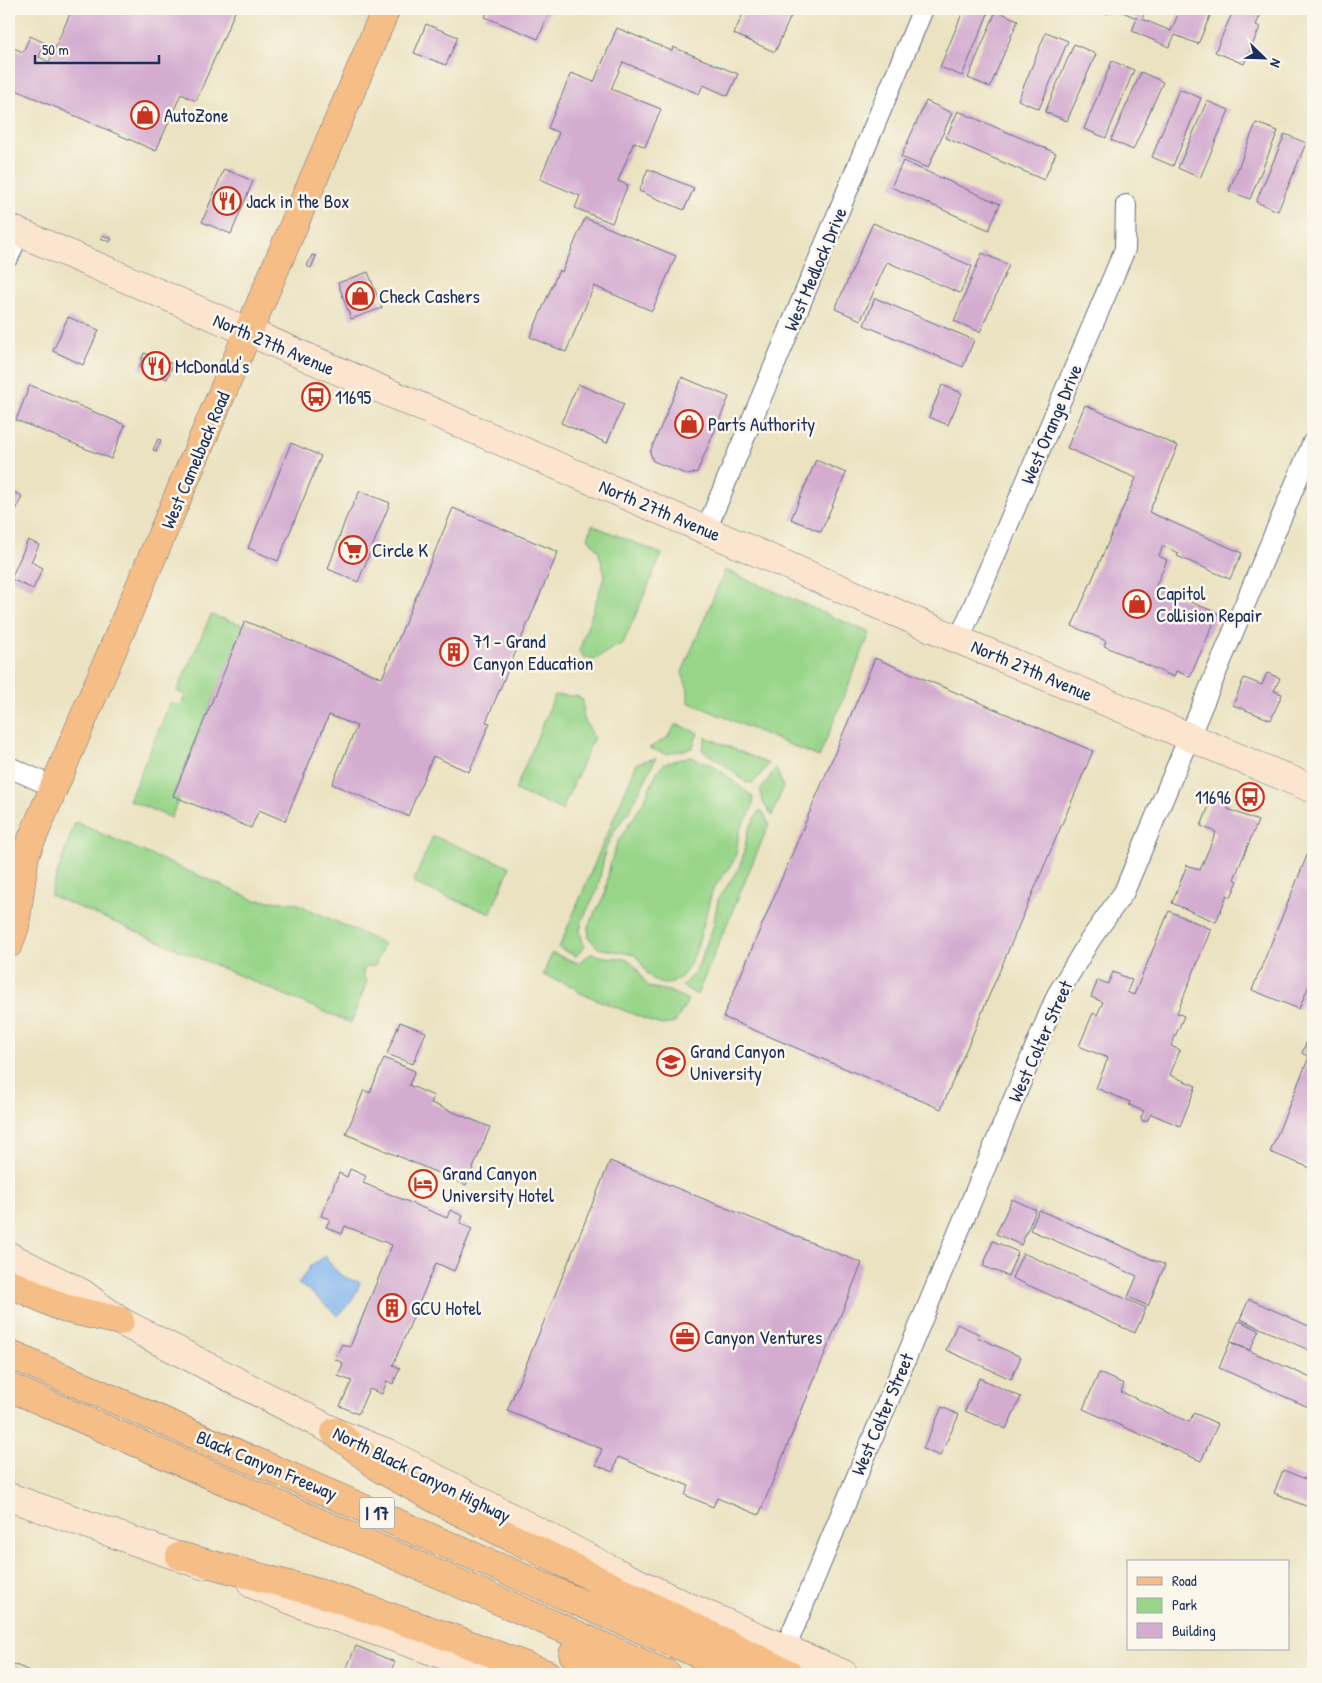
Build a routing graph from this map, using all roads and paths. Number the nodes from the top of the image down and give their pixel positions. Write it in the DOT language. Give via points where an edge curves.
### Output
graph roads {
  1 [pos="386,9"];
  2 [pos="923,9"];
  3 [pos="1126,205"];
  4 [pos="12,239"];
  5 [pos="249,334"];
  6 [pos="1313,442"];
  7 [pos="706,530"];
  8 [pos="959,640"];
  9 [pos="1190,736"];
  10 [pos="9,767"];
  11 [pos="54,786"];
  12 [pos="1313,789"];
  13 [pos="17,865"];
  14 [pos="9,944"];
  15 [pos="9,1256"];
  16 [pos="9,1283"];
  17 [pos="120,1320"];
  18 [pos="9,1354"];
  19 [pos="9,1369"];
  20 [pos="9,1387"];
  21 [pos="9,1406"];
  22 [pos="9,1497"];
  23 [pos="180,1556"];
  24 [pos="787,1662"];
  25 [pos="499,1674"];
  26 [pos="547,1674"];
  27 [pos="618,1674"];
  28 [pos="667,1674"];
  29 [pos="704,1674"];
  30 [pos="744,1674"];
  31 [pos="844,1674"];
  1 -- 5 [label="main road, West Camelback Road"];
  2 -- 7 [label="street, West Medlock Drive"];
  3 -- 8 [label="street, West Orange Drive" via="1125,249"];
  4 -- 5 [label="main road, North 27th Avenue"];
  5 -- 7 [label="main road, North 27th Avenue"];
  5 -- 11 [label="main road, West Camelback Road"];
  6 -- 9 [label="street, West Colter Street"];
  7 -- 8 [label="main road, North 27th Avenue"];
  8 -- 9 [label="main road, North 27th Avenue"];
  9 -- 12 [label="main road, North 27th Avenue"];
  9 -- 24 [label="street, West Colter Street" via="1124,892 1057,995"];
  10 -- 11 [label="street"];
  11 -- 13 [label="main road, West Camelback Road"];
  13 -- 14 [label="main road, West Camelback Road" via="15,927"];
  15 -- 17 [label="main road, North Black Canyon Highway" via="82,1293"];
  16 -- 17 [label="main road" via="63,1308"];
  17 -- 24 [label="main road, North Black Canyon Highway" via="335,1432 382,1469 452,1508"];
  18 -- 30 [label="main road, Black Canyon Freeway / I 17"];
  19 -- 29 [label="main road" via="296,1498"];
  20 -- 28 [label="main road"];
  21 -- 27 [label="main road"];
  22 -- 23 [label="main road"];
  23 -- 25 [label="main road" via="320,1612"];
  23 -- 26 [label="main road" via="327,1595"];
  24 -- 31 [label="main road"];
}
